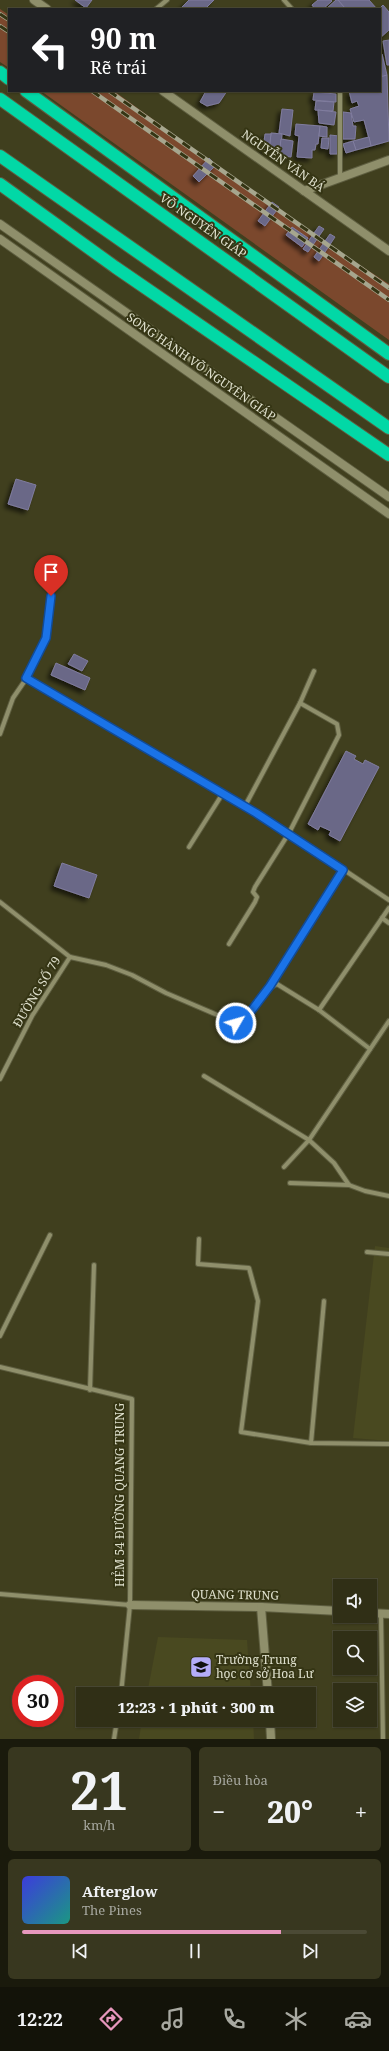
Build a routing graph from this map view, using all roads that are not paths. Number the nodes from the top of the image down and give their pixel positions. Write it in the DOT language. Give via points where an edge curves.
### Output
graph roads {
  1 [pos="34,0"];
  2 [pos="167,0"];
  3 [pos="284,0"];
  4 [pos="46,8"];
  5 [pos="157,8"];
  6 [pos="291,8"];
  7 [pos="0,72"];
  8 [pos="8,78"];
  9 [pos="27,92"];
  10 [pos="164,92"];
  11 [pos="340,92"];
  12 [pos="0,99"];
  13 [pos="0,156"];
  14 [pos="389,160"];
  15 [pos="340,177"];
  16 [pos="0,184"];
  17 [pos="304,191"];
  18 [pos="0,224"];
  19 [pos="0,239"];
  20 [pos="389,251"];
  21 [pos="389,354"];
  22 [pos="389,377"];
  23 [pos="389,428"];
  24 [pos="389,455"];
  25 [pos="389,497"];
  26 [pos="389,514"];
  27 [pos="51,596"];
  28 [pos="314,671"];
  29 [pos="26,678"];
  30 [pos="300,703"];
  31 [pos="0,734"];
  32 [pos="223,793"];
  33 [pos="245,806"];
  34 [pos="289,833"];
  35 [pos="189,847"];
  36 [pos="343,870"];
  37 [pos="389,900"];
  38 [pos="0,902"];
  39 [pos="389,908"];
  40 [pos="382,918"];
  41 [pos="389,923"];
  42 [pos="229,944"];
  43 [pos="70,957"];
  44 [pos="270,986"];
  45 [pos="319,1010"];
  46 [pos="389,1021"];
  47 [pos="370,1049"];
  48 [pos="204,1076"];
  49 [pos="0,1079"];
  50 [pos="309,1140"];
  51 [pos="284,1167"];
  52 [pos="290,1183"];
  53 [pos="349,1185"];
  54 [pos="389,1196"];
  55 [pos="50,1235"];
  56 [pos="200,1239"];
  57 [pos="367,1252"];
  58 [pos="389,1254"];
  59 [pos="94,1265"];
  60 [pos="324,1300"];
  61 [pos="0,1336"];
  62 [pos="0,1367"];
  63 [pos="90,1390"];
  64 [pos="311,1442"];
  65 [pos="389,1444"];
  66 [pos="0,1594"];
  67 [pos="130,1605"];
  68 [pos="261,1607"];
  69 [pos="333,1611"];
  70 [pos="385,1614"];
  71 [pos="121,1687"];
  72 [pos="267,1687"];
  73 [pos="116,1727"];
  74 [pos="271,1727"];
  75 [pos="114,1739"];
  76 [pos="272,1739"];
  77 [pos="383,1739"];
  1 -- 4 [label="main road"];
  2 -- 5 [label="street"];
  3 -- 6 [label="street"];
  7 -- 8 [label="highway"];
  9 -- 21 [label="highway, VÕ NGUYÊN GIÁP"];
  10 -- 17 [label="main road, NGUYỄN VĂN BÁ"];
  11 -- 15 [label="street"];
  12 -- 22 [label="highway, VÕ NGUYÊN GIÁP"];
  13 -- 23 [label="highway"];
  14 -- 15 [label="main road"];
  15 -- 17 [label="main road"];
  16 -- 24 [label="highway" via="115,267"];
  17 -- 20 [label="main road, NGUYỄN VĂN BÁ"];
  18 -- 25 [label="main road, SONG HÀNH VÕ NGUYÊN GIÁP"];
  19 -- 26 [label="main road, SONG HÀNH VÕ NGUYÊN GIÁP"];
  27 -- 29 [label="street" via="46,638"];
  28 -- 30 [label="street"];
  29 -- 31 [label="street" via="13,698"];
  29 -- 32 [label="street"];
  30 -- 33 [label="street"];
  30 -- 34 [label="street" via="337,724 339,734"];
  32 -- 33 [label="street"];
  32 -- 35 [label="street"];
  33 -- 34 [label="street"];
  34 -- 36 [label="street"];
  34 -- 42 [label="street" via="255,886 255,902"];
  36 -- 37 [label="street"];
  36 -- 44 [label="street"];
  38 -- 43 [label="street"];
  39 -- 40 [label="street"];
  40 -- 41 [label="street"];
  40 -- 45 [label="street"];
  43 -- 44 [label="street" via="106,965 132,975 166,993 236,1023 245,1019"];
  43 -- 49 [label="street, ĐƯỜNG SỐ 79" via="32,1016"];
  44 -- 45 [label="street" via="277,984"];
  45 -- 47 [label="street"];
  46 -- 47 [label="street"];
  47 -- 50 [label="street"];
  48 -- 50 [label="street"];
  50 -- 51 [label="street"];
  50 -- 53 [label="street" via="334,1163"];
  52 -- 53 [label="street"];
  53 -- 54 [label="street"];
  55 -- 61 [label="street"];
  56 -- 64 [label="street" via="198,1264 249,1268 258,1301 241,1432"];
  57 -- 58 [label="street"];
  59 -- 63 [label="street"];
  60 -- 64 [label="street"];
  62 -- 63 [label="street, HẺM 54 ĐƯỜNG QUANG TRUNG"];
  63 -- 67 [label="street, HẺM 54 ĐƯỜNG QUANG TRUNG" via="132,1399"];
  64 -- 65 [label="street"];
  66 -- 67 [label="street"];
  67 -- 68 [label="main road, QUANG TRUNG"];
  67 -- 71 [label="street"];
  68 -- 69 [label="main road, QUANG TRUNG"];
  68 -- 72 [label="main road"];
  70 -- 77 [label="street"];
  73 -- 75 [label="street"];
  74 -- 76 [label="main road"];
}
